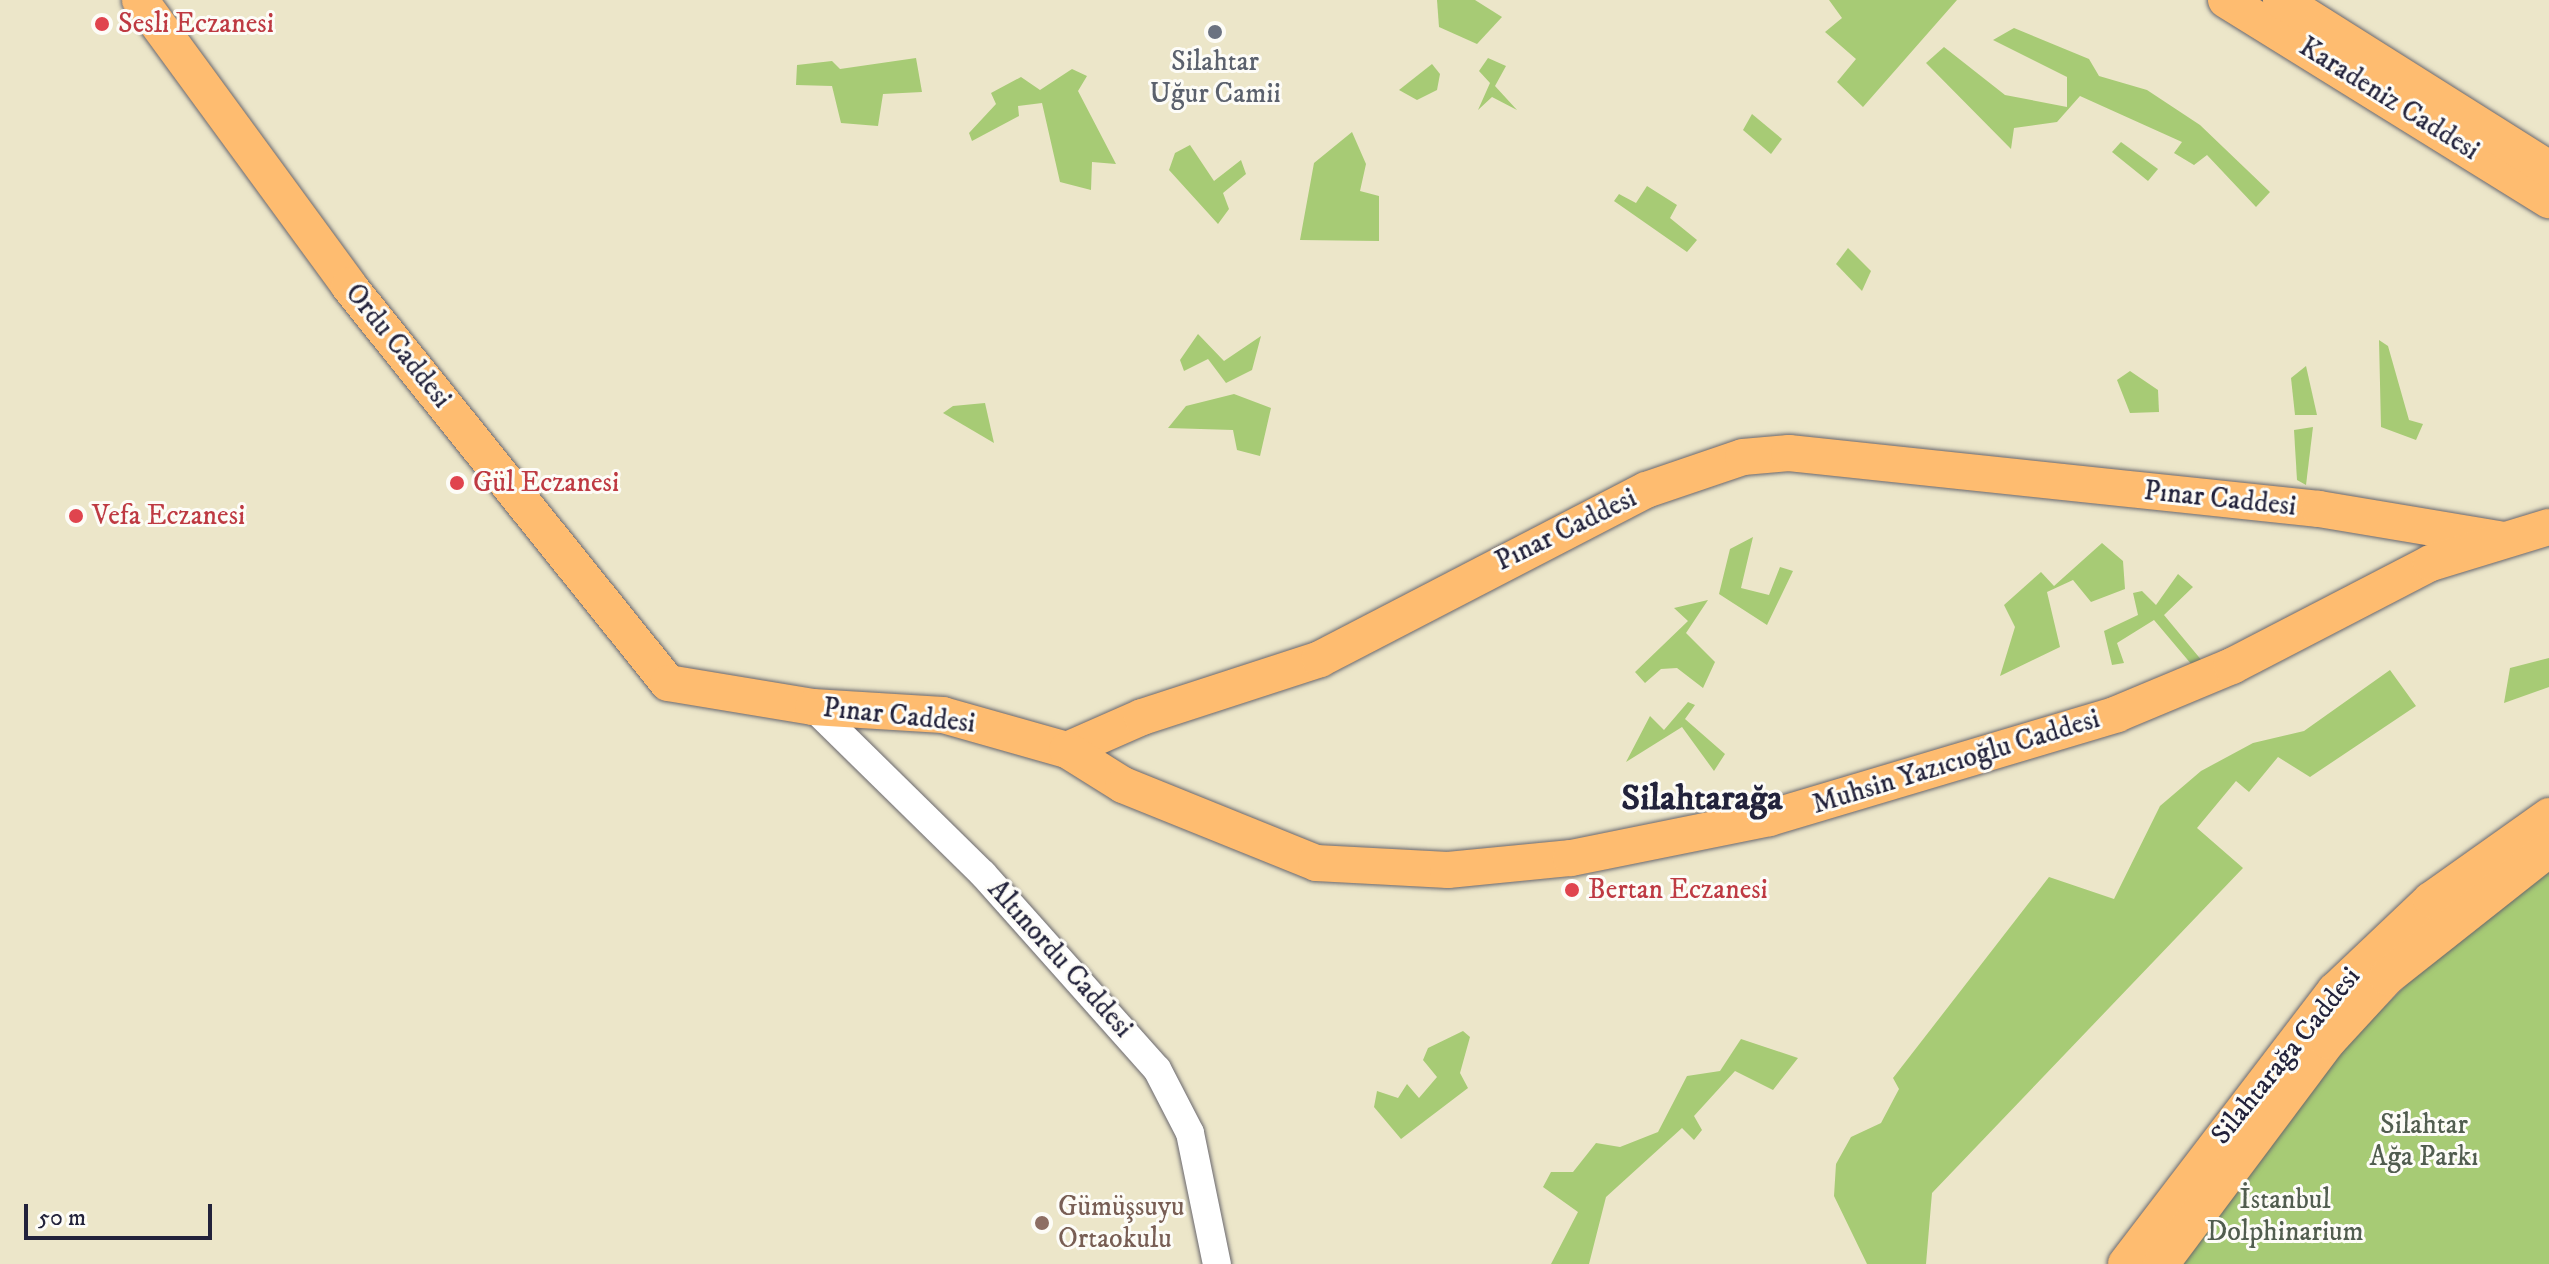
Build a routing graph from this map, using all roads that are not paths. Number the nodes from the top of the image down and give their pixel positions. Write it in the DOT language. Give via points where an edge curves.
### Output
graph roads {
  1 [pos="140,0"];
  2 [pos="2226,0"];
  3 [pos="2281,0"];
  4 [pos="2549,169"];
  5 [pos="2549,200"];
  6 [pos="2549,527"];
  7 [pos="2499,539"];
  8 [pos="668,683"];
  9 [pos="813,707"];
  10 [pos="1067,750"];
  11 [pos="2549,816"];
  12 [pos="2549,849"];
  13 [pos="1217,1264"];
  14 [pos="2126,1264"];
  15 [pos="2161,1264"];
  1 -- 8 [label="main road, Ordu Caddesi" via="349,286"];
  2 -- 5 [label="main road, Karadeniz Caddesi"];
  3 -- 4 [label="main road, Karadeniz Caddesi"];
  6 -- 7 [label="main road, Muhsin Yazıcıoğlu Caddesi"];
  7 -- 10 [label="main road, Pınar Caddesi" via="2319,509 1789,453 1743,457 1608,508 1320,659 1142,717"];
  7 -- 10 [label="main road, Muhsin Yazıcıoğlu Caddesi" via="2431,563 2232,666 2117,714 1769,818 1571,858 1448,870 1316,863 1123,785"];
  8 -- 9 [label="main road, Pınar Caddesi"];
  9 -- 10 [label="main road, Pınar Caddesi" via="943,715"];
  9 -- 13 [label="street, Altınordu Caddesi" via="983,874 1157,1069 1190,1133"];
  11 -- 14 [label="main road, Silahtarağa Caddesi" via="2431,900 2335,991"];
  12 -- 15 [label="main road, Silahtarağa Caddesi" via="2450,921 2378,988 2320,1052"];
}
